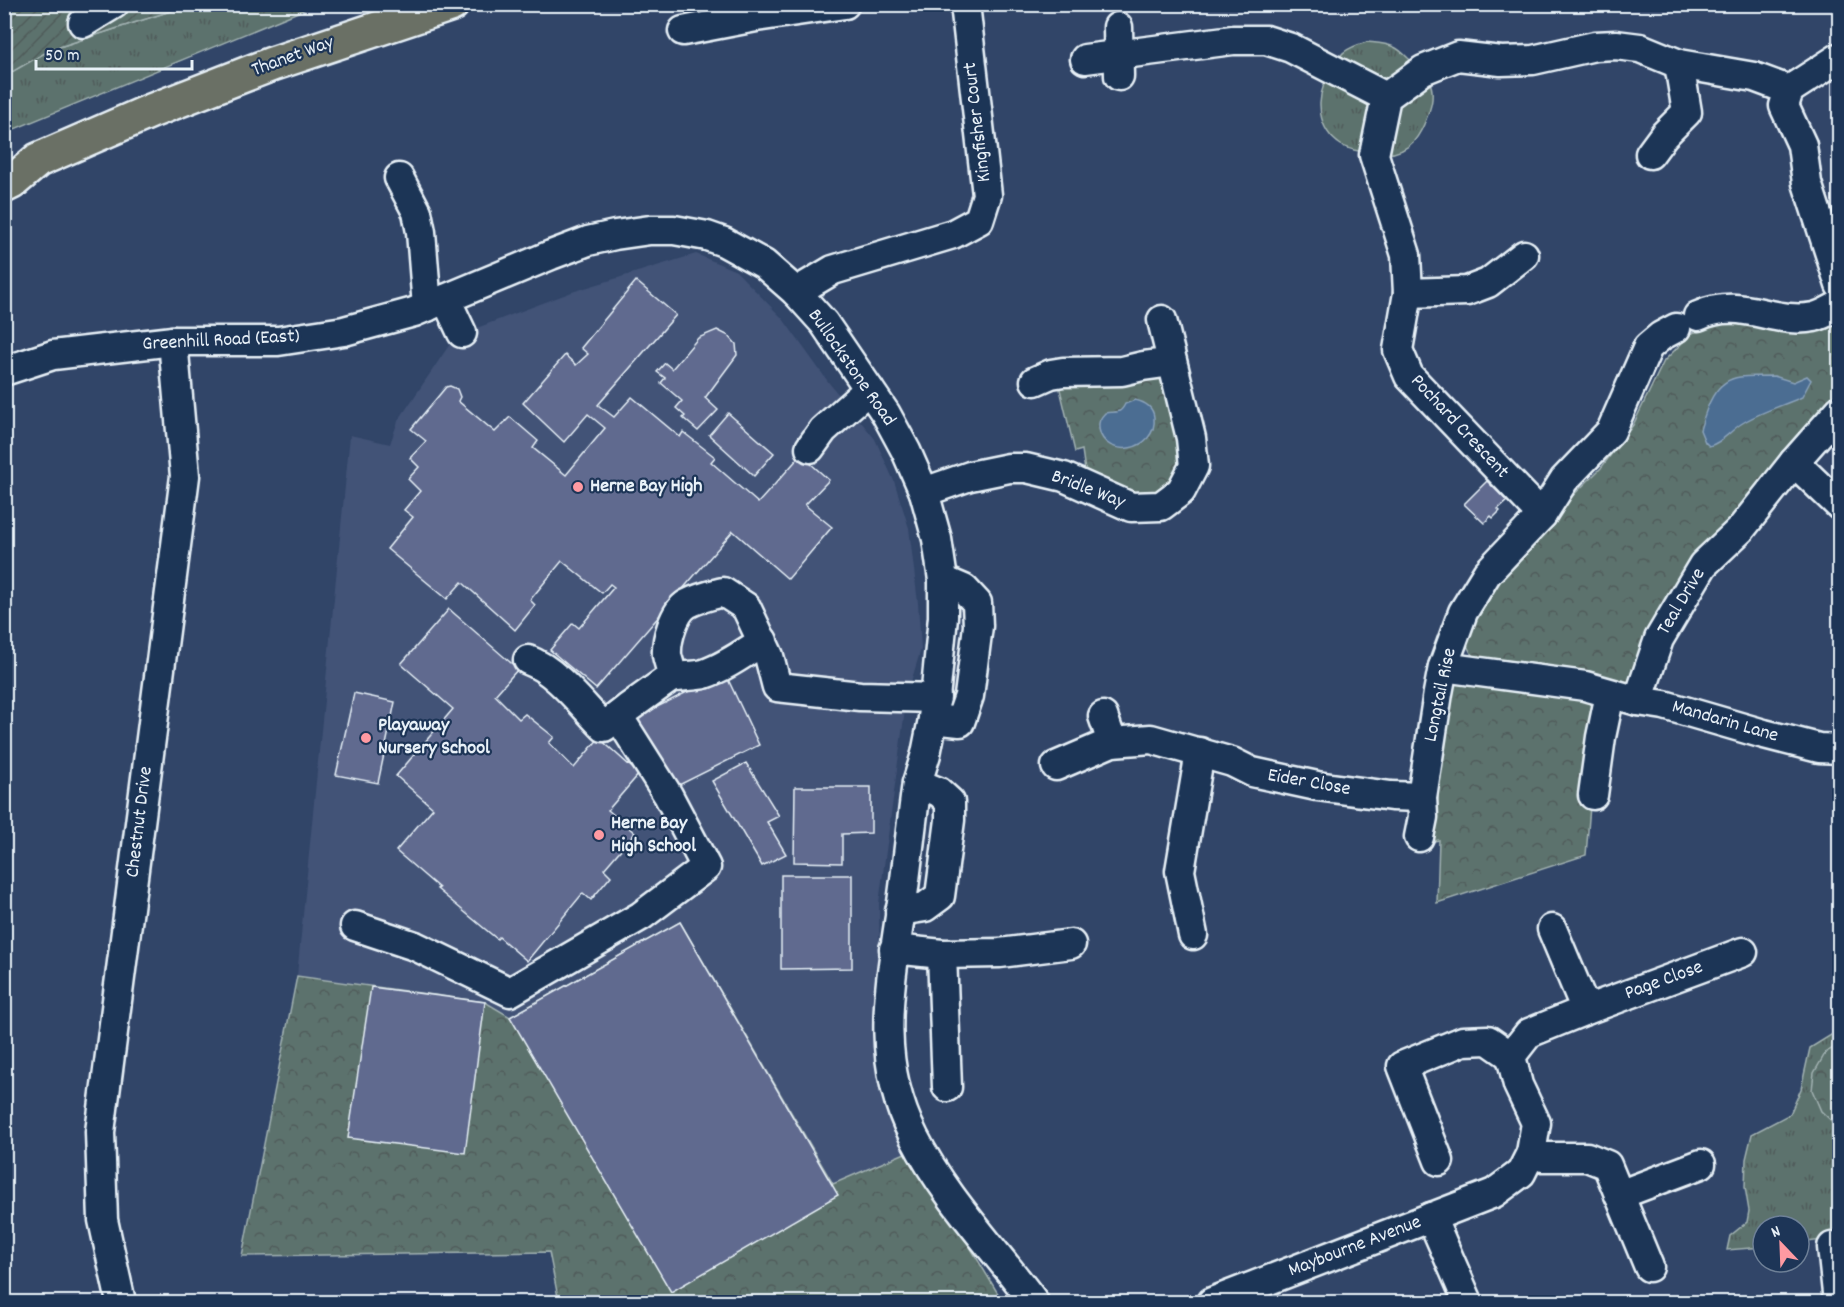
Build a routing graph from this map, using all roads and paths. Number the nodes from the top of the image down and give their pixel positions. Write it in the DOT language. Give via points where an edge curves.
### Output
graph roads {
  1 [pos="114,4"];
  2 [pos="452,4"];
  3 [pos="845,4"];
  4 [pos="965,4"];
  5 [pos="83,23"];
  6 [pos="683,31"];
  7 [pos="1839,57"];
  8 [pos="1085,59"];
  9 [pos="1679,64"];
  10 [pos="1789,90"];
  11 [pos="1386,97"];
  12 [pos="1650,154"];
  13 [pos="38,160"];
  14 [pos="4,167"];
  15 [pos="399,178"];
  16 [pos="4,186"];
  17 [pos="674,230"];
  18 [pos="1834,251"];
  19 [pos="1524,255"];
  20 [pos="1839,285"];
  21 [pos="796,292"];
  22 [pos="1408,293"];
  23 [pos="437,303"];
  24 [pos="1839,305"];
  25 [pos="1162,321"];
  26 [pos="462,333"];
  27 [pos="173,341"];
  28 [pos="1172,362"];
  29 [pos="4,372"];
  30 [pos="1035,381"];
  31 [pos="869,389"];
  32 [pos="1839,410"];
  33 [pos="810,448"];
  34 [pos="1794,462"];
  35 [pos="924,492"];
  36 [pos="1839,506"];
  37 [pos="1542,515"];
  38 [pos="763,641"];
  39 [pos="528,660"];
  40 [pos="1443,667"];
  41 [pos="670,678"];
  42 [pos="1610,693"];
  43 [pos="1638,701"];
  44 [pos="934,708"];
  45 [pos="618,716"];
  46 [pos="1839,749"];
  47 [pos="1200,752"];
  48 [pos="1056,766"];
  49 [pos="916,783"];
  50 [pos="1593,795"];
  51 [pos="1422,797"];
  52 [pos="1419,837"];
  53 [pos="900,912"];
  54 [pos="355,926"];
  55 [pos="1552,929"];
  56 [pos="1193,935"];
  57 [pos="1071,944"];
  58 [pos="894,949"];
  59 [pos="1743,951"];
  60 [pos="942,954"];
  61 [pos="1586,1010"];
  62 [pos="1511,1056"];
  63 [pos="947,1088"];
  64 [pos="1531,1153"];
  65 [pos="1439,1161"];
  66 [pos="1701,1164"];
  67 [pos="1619,1195"];
  68 [pos="1431,1217"];
  69 [pos="1832,1247"];
  70 [pos="1649,1267"];
  71 [pos="1246,1296"];
  72 [pos="121,1302"];
  73 [pos="1034,1302"];
  74 [pos="1212,1302"];
  75 [pos="1468,1302"];
  76 [pos="1838,1302"];
  1 -- 5 [label="street"];
  2 -- 13 [label="main road, Thanet Way" via="272,64"];
  3 -- 6 [label="street"];
  4 -- 21 [label="street, Kingfisher Court" via="987,195 979,220 953,234 833,270"];
  7 -- 10 [label="street"];
  8 -- 11 [label="street" via="1118,52 1266,40 1291,48"];
  9 -- 10 [label="street" via="1754,77"];
  9 -- 11 [label="street" via="1640,48 1616,45 1533,60 1458,56 1424,70"];
  9 -- 12 [label="street" via="1687,112"];
  10 -- 18 [label="street" via="1784,106 1802,145 1807,183"];
  11 -- 22 [label="street, Pochard Crescent" via="1374,155 1406,255"];
  13 -- 14 [label="main road, Thanet Way"];
  13 -- 16 [label="main road, Thanet Way"];
  15 -- 23 [label="street" via="417,212"];
  17 -- 21 [label="street, Bullockstone Road" via="724,242 764,264"];
  17 -- 23 [label="street, Greenhill Road (East)" via="637,231 588,241"];
  18 -- 20 [label="street"];
  19 -- 22 [label="street" via="1488,283 1467,291"];
  21 -- 31 [label="street, Bullockstone Road" via="824,323"];
  22 -- 37 [label="street, Pochard Crescent" via="1398,350 1409,376"];
  23 -- 26 [label="street"];
  23 -- 27 [label="street, Greenhill Road (East)" via="344,331 278,341"];
  24 -- 37 [label="street, Longtail Rise" via="1816,316 1792,319 1735,308 1711,310 1661,336 1648,347 1611,431 1564,480"];
  25 -- 28 [label="street, Bridle Way"];
  27 -- 29 [label="street, Greenhill Road (East)" via="53,356"];
  27 -- 72 [label="street, Chestnut Drive" via="185,476 100,1132 103,1220"];
  28 -- 30 [label="street" via="1122,371 1063,372"];
  28 -- 35 [label="street, Bridle Way" via="1194,466 1182,491 1161,506 1131,507 1064,477 1026,468 987,472"];
  31 -- 33 [label="street"];
  31 -- 35 [label="street, Bullockstone Road" via="906,451"];
  32 -- 34 [label="street, Teal Drive"];
  34 -- 36 [label="street"];
  34 -- 43 [label="street, Teal Drive" via="1741,529 1703,565 1659,639"];
  35 -- 44 [label="street, Bullockstone Road" via="943,580 964,589 977,603 969,696 960,722"];
  37 -- 40 [label="street, Longtail Rise" via="1487,573 1463,612"];
  38 -- 41 [label="street" via="702,675"];
  38 -- 41 [label="street" via="746,607 723,592 685,605 673,622 668,640"];
  38 -- 44 [label="street" via="777,687"];
  39 -- 45 [label="street" via="561,682 604,727"];
  40 -- 42 [label="street, Mandarin Lane" via="1585,686"];
  40 -- 51 [label="street, Longtail Rise"];
  41 -- 45 [label="street"];
  42 -- 43 [label="street, Mandarin Lane"];
  42 -- 50 [label="street"];
  43 -- 46 [label="street, Mandarin Lane" via="1819,748"];
  44 -- 49 [label="street"];
  45 -- 54 [label="street" via="668,795 706,867 641,916 510,992 415,946"];
  47 -- 48 [label="street, Eider Close" via="1108,729"];
  47 -- 51 [label="street, Eider Close" via="1252,772 1317,786"];
  47 -- 56 [label="street" via="1180,871"];
  49 -- 53 [label="street"];
  49 -- 53 [label="street" via="939,792 950,802 950,820 940,896 925,907"];
  51 -- 52 [label="street, Longtail Rise"];
  53 -- 58 [label="street"];
  55 -- 61 [label="street"];
  57 -- 60 [label="street" via="1000,953"];
  58 -- 60 [label="street"];
  58 -- 73 [label="street" via="888,1049 893,1085 913,1136 946,1192"];
  59 -- 61 [label="street, Page Close"];
  60 -- 63 [label="street"];
  61 -- 62 [label="street" via="1529,1033"];
  62 -- 64 [label="street, Maybourne Avenue" via="1518,1085 1536,1123"];
  62 -- 65 [label="street" via="1488,1040 1463,1041 1402,1066"];
  64 -- 67 [label="street" via="1543,1158 1587,1158 1607,1165"];
  64 -- 68 [label="street, Maybourne Avenue" via="1521,1173 1494,1193"];
  66 -- 67 [label="street"];
  67 -- 70 [label="street"];
  68 -- 71 [label="street, Maybourne Avenue"];
  68 -- 75 [label="street, Maybourne Avenue"];
  69 -- 76 [label="street"];
  71 -- 74 [label="street, Maybourne Avenue"];
}
